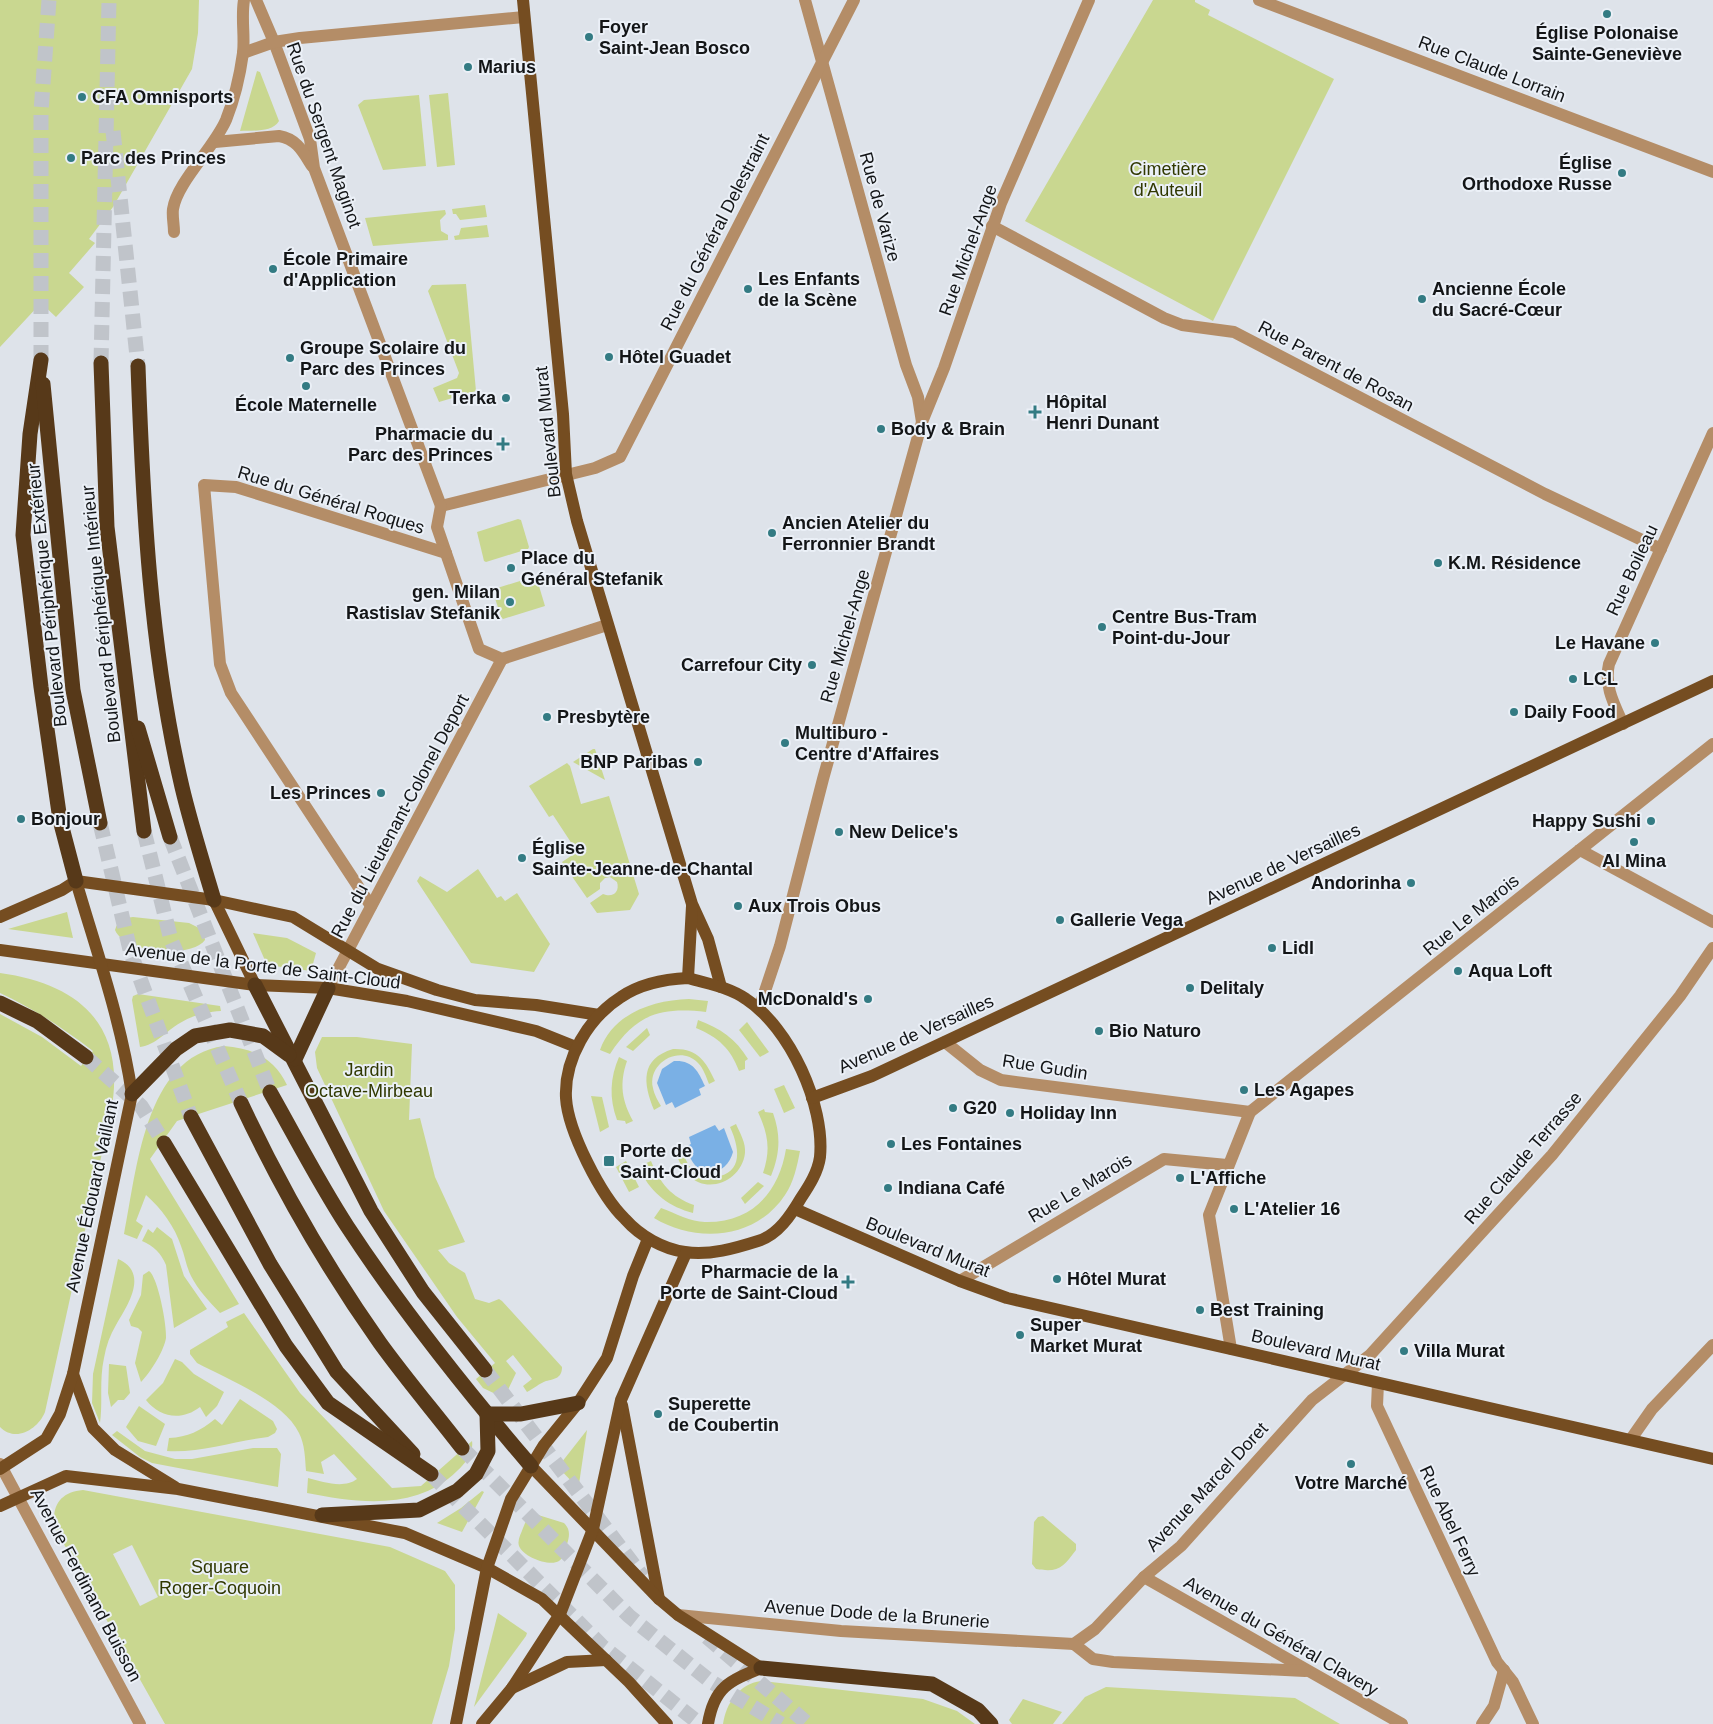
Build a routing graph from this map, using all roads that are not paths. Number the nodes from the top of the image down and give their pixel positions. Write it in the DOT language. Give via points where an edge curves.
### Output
graph roads {
  1 [pos="244,0"];
  2 [pos="256,0"];
  3 [pos="523,0"];
  4 [pos="805,0"];
  5 [pos="854,0"];
  6 [pos="1089,0"];
  7 [pos="1259,0"];
  8 [pos="524,17"];
  9 [pos="274,42"];
  10 [pos="243,53"];
  11 [pos="821,64"];
  12 [pos="215,142"];
  13 [pos="314,168"];
  14 [pos="1713,172"];
  15 [pos="992,226"];
  16 [pos="174,232"];
  17 [pos="101,363"];
  18 [pos="138,366"];
  19 [pos="922,422"];
  20 [pos="1713,433"];
  21 [pos="566,474"];
  22 [pos="441,506"];
  23 [pos="1661,549"];
  24 [pos="446,553"];
  25 [pos="607,625"];
  26 [pos="502,659"];
  27 [pos="1713,681"];
  28 [pos="125,682"];
  29 [pos="1623,724"];
  30 [pos="1713,744"];
  31 [pos="100,824"];
  32 [pos="144,831"];
  33 [pos="170,837"];
  34 [pos="1580,850"];
  35 [pos="76,881"];
  36 [pos="214,900"];
  37 [pos="692,904"];
  38 [pos="371,906"];
  39 [pos="0,917"];
  40 [pos="1713,922"];
  41 [pos="1713,948"];
  42 [pos="0,950"];
  43 [pos="349,950"];
  44 [pos="101,965"];
  45 [pos="688,978"];
  46 [pos="255,985"];
  47 [pos="721,987"];
  48 [pos="328,988"];
  49 [pos="0,1003"];
  50 [pos="759,1009"];
  51 [pos="599,1015"];
  52 [pos="945,1042"];
  53 [pos="576,1047"];
  54 [pos="86,1057"];
  55 [pos="295,1059"];
  56 [pos="270,1092"];
  57 [pos="132,1094"];
  58 [pos="812,1098"];
  59 [pos="241,1102"];
  60 [pos="1250,1112"];
  61 [pos="191,1116"];
  62 [pos="164,1143"];
  63 [pos="1228,1165"];
  64 [pos="795,1209"];
  65 [pos="648,1238"];
  66 [pos="686,1252"];
  67 [pos="960,1280"];
  68 [pos="1713,1346"];
  69 [pos="1231,1349"];
  70 [pos="485,1370"];
  71 [pos="73,1374"];
  72 [pos="1343,1375"];
  73 [pos="1378,1383"];
  74 [pos="621,1400"];
  75 [pos="578,1403"];
  76 [pos="487,1414"];
  77 [pos="1631,1440"];
  78 [pos="462,1448"];
  79 [pos="1713,1459"];
  80 [pos="531,1466"];
  81 [pos="1,1467"];
  82 [pos="178,1489"];
  83 [pos="19,1498"];
  84 [pos="0,1506"];
  85 [pos="322,1515"];
  86 [pos="593,1529"];
  87 [pos="488,1568"];
  88 [pos="1144,1577"];
  89 [pos="659,1599"];
  90 [pos="560,1614"];
  91 [pos="678,1615"];
  92 [pos="1074,1644"];
  93 [pos="606,1660"];
  94 [pos="761,1668"];
  95 [pos="1504,1670"];
  96 [pos="1308,1671"];
  97 [pos="512,1688"];
  98 [pos="140,1724"];
  99 [pos="456,1724"];
  100 [pos="482,1724"];
  101 [pos="667,1724"];
  102 [pos="708,1724"];
  103 [pos="991,1724"];
  104 [pos="1402,1724"];
  105 [pos="1482,1724"];
  106 [pos="1533,1724"];
  1 -- 10 [label="street"];
  2 -- 9 [label="street, Rue du Sergent Maginot"];
  3 -- 8 [label="main road, Boulevard Murat"];
  4 -- 11 [label="street, Rue de Varize"];
  5 -- 11 [label="street, Rue du Général Delestraint"];
  6 -- 15 [label="street, Rue Michel-Ange"];
  7 -- 14 [label="street, Rue Claude Lorrain"];
  8 -- 9 [label="street"];
  8 -- 21 [label="main road, Boulevard Murat"];
  9 -- 10 [label="street"];
  9 -- 13 [label="street, Rue du Sergent Maginot" via="310,139"];
  10 -- 12 [label="street" via="228,112"];
  11 -- 19 [label="street, Rue de Varize" via="906,365 918,397"];
  11 -- 21 [label="street, Rue du Général Delestraint" via="620,457 595,468"];
  12 -- 13 [label="street" via="289,137"];
  12 -- 16 [label="street" via="178,195 173,209"];
  13 -- 22 [label="street, Rue du Sergent Maginot"];
  15 -- 19 [label="street, Rue Michel-Ange" via="944,368"];
  15 -- 23 [label="street, Rue Parent de Rosan" via="1164,318 1182,325 1234,332 1528,485"];
  17 -- 28 [label="highway, Boulevard Périphérique Intérieur" via="107,527"];
  18 -- 36 [label="highway" via="144,523 162,680 182,787"];
  19 -- 50 [label="street, Rue Michel-Ange" via="780,946"];
  20 -- 23 [label="street, Rue Boileau"];
  21 -- 22 [label="street"];
  21 -- 25 [label="main road, Boulevard Murat"];
  22 -- 24 [label="street" via="437,527"];
  23 -- 29 [label="street, Rue Boileau" via="1606,674 1608,690"];
  24 -- 26 [label="street" via="479,649"];
  24 -- 38 [label="street, Rue du Général Roques" via="236,487 204,485 220,664 231,693"];
  25 -- 26 [label="street"];
  25 -- 37 [label="main road, Boulevard Murat"];
  26 -- 38 [label="street, Rue du Lieutenant-Colonel Deport"];
  27 -- 29 [label="main road, Avenue de Versailles"];
  28 -- 32 [label="highway, Boulevard Périphérique Intérieur"];
  28 -- 33 [label="highway"];
  29 -- 52 [label="main road, Avenue de Versailles"];
  30 -- 34 [label="street, Rue Le Marois"];
  31 -- 35 [label="highway, Boulevard Périphérique Extérieur" via="73,690 41,360 30,434 23,535 40,688 60,820"];
  34 -- 40 [label="street"];
  34 -- 60 [label="street, Rue Le Marois"];
  35 -- 36 [label="main road, Avenue de la Porte de Saint-Cloud"];
  35 -- 39 [label="main road"];
  35 -- 44 [label="main road, Avenue Édouard Vaillant"];
  36 -- 43 [label="main road, Avenue de la Porte de Saint-Cloud" via="293,917"];
  36 -- 46 [label="main road"];
  37 -- 45 [label="main road, Boulevard Murat"];
  37 -- 47 [label="main road, Boulevard Murat" via="708,939"];
  38 -- 43 [label="street, Rue du Lieutenant-Colonel Deport"];
  41 -- 72 [label="street, Rue Claude Terrasse" via="1680,996 1552,1155 1370,1355"];
  42 -- 44 [label="main road, Avenue de la Porte de Saint-Cloud"];
  43 -- 48 [label="street, Rue du Lieutenant-Colonel Deport"];
  43 -- 51 [label="main road, Avenue de la Porte de Saint-Cloud" via="378,969 475,1000 536,1004"];
  44 -- 46 [label="main road, Avenue de la Porte de Saint-Cloud"];
  44 -- 57 [label="main road, Avenue Édouard Vaillant" via="120,1027"];
  45 -- 47 [label="main road"];
  45 -- 51 [label="main road" via="637,989 620,997"];
  46 -- 48 [label="main road, Avenue de la Porte de Saint-Cloud"];
  46 -- 55 [label="highway"];
  47 -- 50 [label="main road"];
  48 -- 53 [label="main road, Avenue de la Porte de Saint-Cloud" via="407,1001 536,1031"];
  48 -- 55 [label="highway"];
  49 -- 54 [label="highway" via="37,1021"];
  50 -- 58 [label="main road" via="786,1039"];
  51 -- 53 [label="main road"];
  52 -- 58 [label="main road, Avenue de Versailles" via="872,1076"];
  52 -- 60 [label="street, Rue Gudin" via="980,1070 1001,1080"];
  53 -- 65 [label="main road" via="566,1097 569,1118 582,1150 610,1201 623,1218"];
  55 -- 57 [label="highway" via="263,1036 230,1030 195,1036 176,1049"];
  55 -- 70 [label="highway" via="371,1212 423,1292"];
  56 -- 76 [label="highway" via="346,1225 406,1311"];
  57 -- 71 [label="main road, Avenue Édouard Vaillant"];
  58 -- 64 [label="main road" via="820,1125 820,1159 814,1177"];
  59 -- 78 [label="highway" via="316,1242 380,1343"];
  60 -- 63 [label="street"];
  61 -- 62 [label="highway" via="270,1264 337,1372 431,1474 328,1403 286,1346"];
  63 -- 67 [label="street, Rue Le Marois" via="1164,1159"];
  63 -- 69 [label="street" via="1209,1214"];
  64 -- 66 [label="main road" via="780,1228 763,1240 709,1252"];
  64 -- 67 [label="main road, Boulevard Murat"];
  65 -- 66 [label="main road" via="670,1249"];
  65 -- 75 [label="main road" via="607,1358"];
  66 -- 74 [label="main road"];
  67 -- 69 [label="main road, Boulevard Murat" via="1007,1298"];
  68 -- 77 [label="street" via="1652,1409"];
  69 -- 72 [label="main road, Boulevard Murat"];
  71 -- 81 [label="main road, Avenue Édouard Vaillant" via="60,1414 46,1439"];
  71 -- 82 [label="main road" via="92,1428 115,1450"];
  72 -- 73 [label="main road, Boulevard Murat"];
  72 -- 88 [label="street, Avenue Marcel Doret" via="1312,1400 1181,1546"];
  73 -- 77 [label="main road, Boulevard Murat"];
  73 -- 95 [label="street, Rue Abel Ferry" via="1377,1406 1497,1662"];
  74 -- 86 [label="main road"];
  74 -- 89 [label="main road"];
  75 -- 76 [label="highway" via="521,1414"];
  75 -- 80 [label="main road"];
  76 -- 80 [label="highway"];
  76 -- 85 [label="highway" via="488,1451 476,1474 457,1491 420,1510"];
  77 -- 79 [label="main road, Boulevard Murat"];
  80 -- 86 [label="main road"];
  80 -- 87 [label="main road" via="511,1499"];
  81 -- 83 [label="street, Avenue Ferdinand Buisson"];
  82 -- 83 [label="main road" via="66,1476"];
  82 -- 85 [label="main road"];
  83 -- 84 [label="main road"];
  83 -- 98 [label="street, Avenue Ferdinand Buisson"];
  85 -- 87 [label="main road" via="405,1532"];
  86 -- 89 [label="main road"];
  86 -- 90 [label="main road"];
  87 -- 90 [label="main road" via="542,1599"];
  87 -- 99 [label="main road"];
  88 -- 92 [label="street, Avenue Marcel Doret" via="1095,1629"];
  88 -- 96 [label="street, Avenue du Général Clavery"];
  89 -- 91 [label="main road"];
  90 -- 93 [label="main road"];
  90 -- 97 [label="main road"];
  91 -- 92 [label="street, Avenue Dode de la Brunerie" via="841,1631"];
  91 -- 94 [label="main road"];
  92 -- 96 [label="street" via="1093,1660"];
  93 -- 97 [label="main road" via="567,1662"];
  93 -- 101 [label="main road"];
  94 -- 102 [label="main road" via="729,1681 716,1698"];
  94 -- 103 [label="highway" via="932,1684 978,1710"];
  95 -- 105 [label="street" via="1494,1706"];
  95 -- 106 [label="street, Rue Abel Ferry"];
  96 -- 104 [label="street, Avenue du Général Clavery"];
  97 -- 100 [label="main road"];
}
